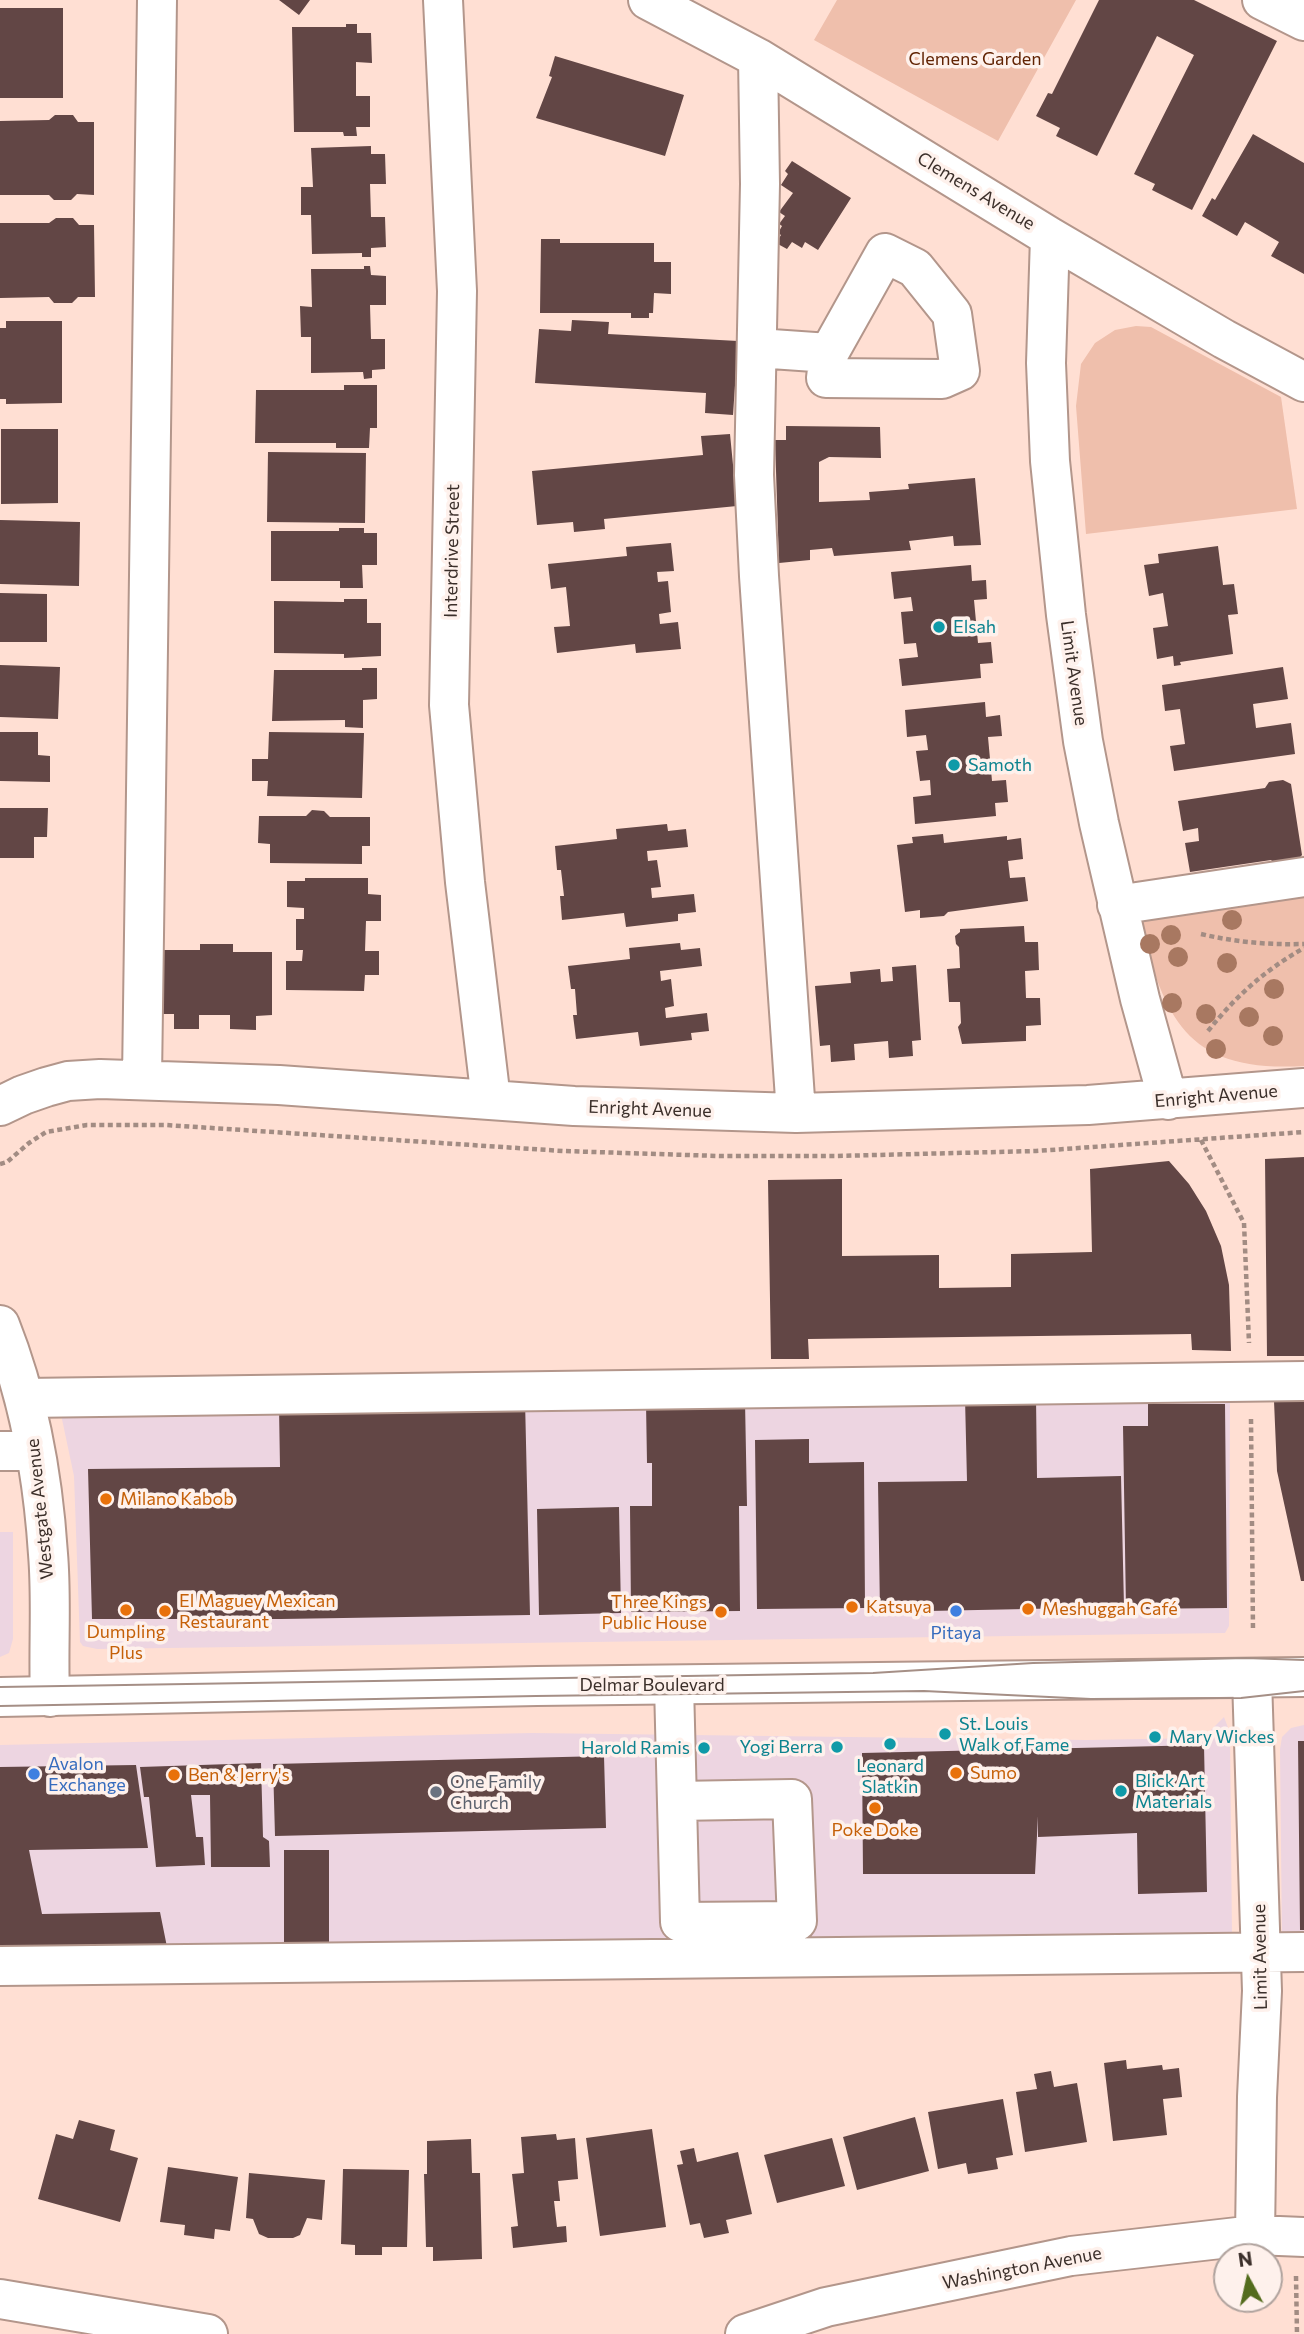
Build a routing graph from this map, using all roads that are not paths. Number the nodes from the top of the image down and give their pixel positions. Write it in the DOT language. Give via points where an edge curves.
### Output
graph roads {
  1 [pos="157,0"];
  2 [pos="443,0"];
  3 [pos="648,0"];
  4 [pos="1262,0"];
  5 [pos="1304,21"];
  6 [pos="758,58"];
  7 [pos="1050,237"];
  8 [pos="757,348"];
  9 [pos="829,353"];
  10 [pos="1304,382"];
  11 [pos="1304,877"];
  12 [pos="1117,905"];
  13 [pos="142,1079"];
  14 [pos="1304,1088"];
  15 [pos="491,1100"];
  16 [pos="1167,1100"];
  17 [pos="0,1107"];
  18 [pos="796,1113"];
  19 [pos="0,1325"];
  20 [pos="1304,1381"];
  21 [pos="25,1398"];
  22 [pos="18,1451"];
  23 [pos="1304,1677"];
  24 [pos="1252,1679"];
  25 [pos="674,1685"];
  26 [pos="50,1697"];
  27 [pos="0,1698"];
  28 [pos="677,1801"];
  29 [pos="1261,1952"];
  30 [pos="1304,1952"];
  31 [pos="0,1966"];
  32 [pos="1255,2235"];
  33 [pos="1299,2237"];
  34 [pos="0,2299"];
  35 [pos="208,2334"];
  36 [pos="745,2334"];
  1 -- 13 [label="street"];
  2 -- 15 [label="street, Interdrive Street" via="457,291 450,705"];
  3 -- 6 [label="street, Clemens Avenue"];
  4 -- 5 [label="street"];
  6 -- 7 [label="street, Clemens Avenue"];
  6 -- 8 [label="street"];
  7 -- 10 [label="street, Clemens Avenue"];
  7 -- 12 [label="street, Limit Avenue" via="1046,363 1053,487 1083,741"];
  8 -- 9 [label="street"];
  8 -- 18 [label="street" via="754,475 758,563"];
  11 -- 12 [label="street"];
  12 -- 16 [label="street, Limit Avenue"];
  13 -- 15 [label="street, Enright Avenue"];
  13 -- 17 [label="street, Enright Avenue" via="68,1081"];
  14 -- 16 [label="street, Enright Avenue"];
  15 -- 18 [label="street, Enright Avenue"];
  16 -- 18 [label="street, Enright Avenue"];
  19 -- 21 [label="street, Westgate Avenue"];
  20 -- 21 [label="street"];
  21 -- 22 [label="street, Westgate Avenue"];
  22 -- 26 [label="street, Westgate Avenue" via="48,1555"];
  23 -- 24 [label="street, Delmar Boulevard"];
  24 -- 25 [label="street, Delmar Boulevard"];
  24 -- 29 [label="street, Limit Avenue"];
  25 -- 26 [label="street, Delmar Boulevard"];
  25 -- 28 [label="street"];
  26 -- 27 [label="street, Delmar Boulevard"];
  29 -- 30 [label="street"];
  29 -- 31 [label="street"];
  29 -- 32 [label="street, Limit Avenue"];
  32 -- 33 [label="street, Washington Avenue"];
  32 -- 36 [label="street, Washington Avenue" via="1070,2256 826,2306"];
  34 -- 35 [label="street"];
}
